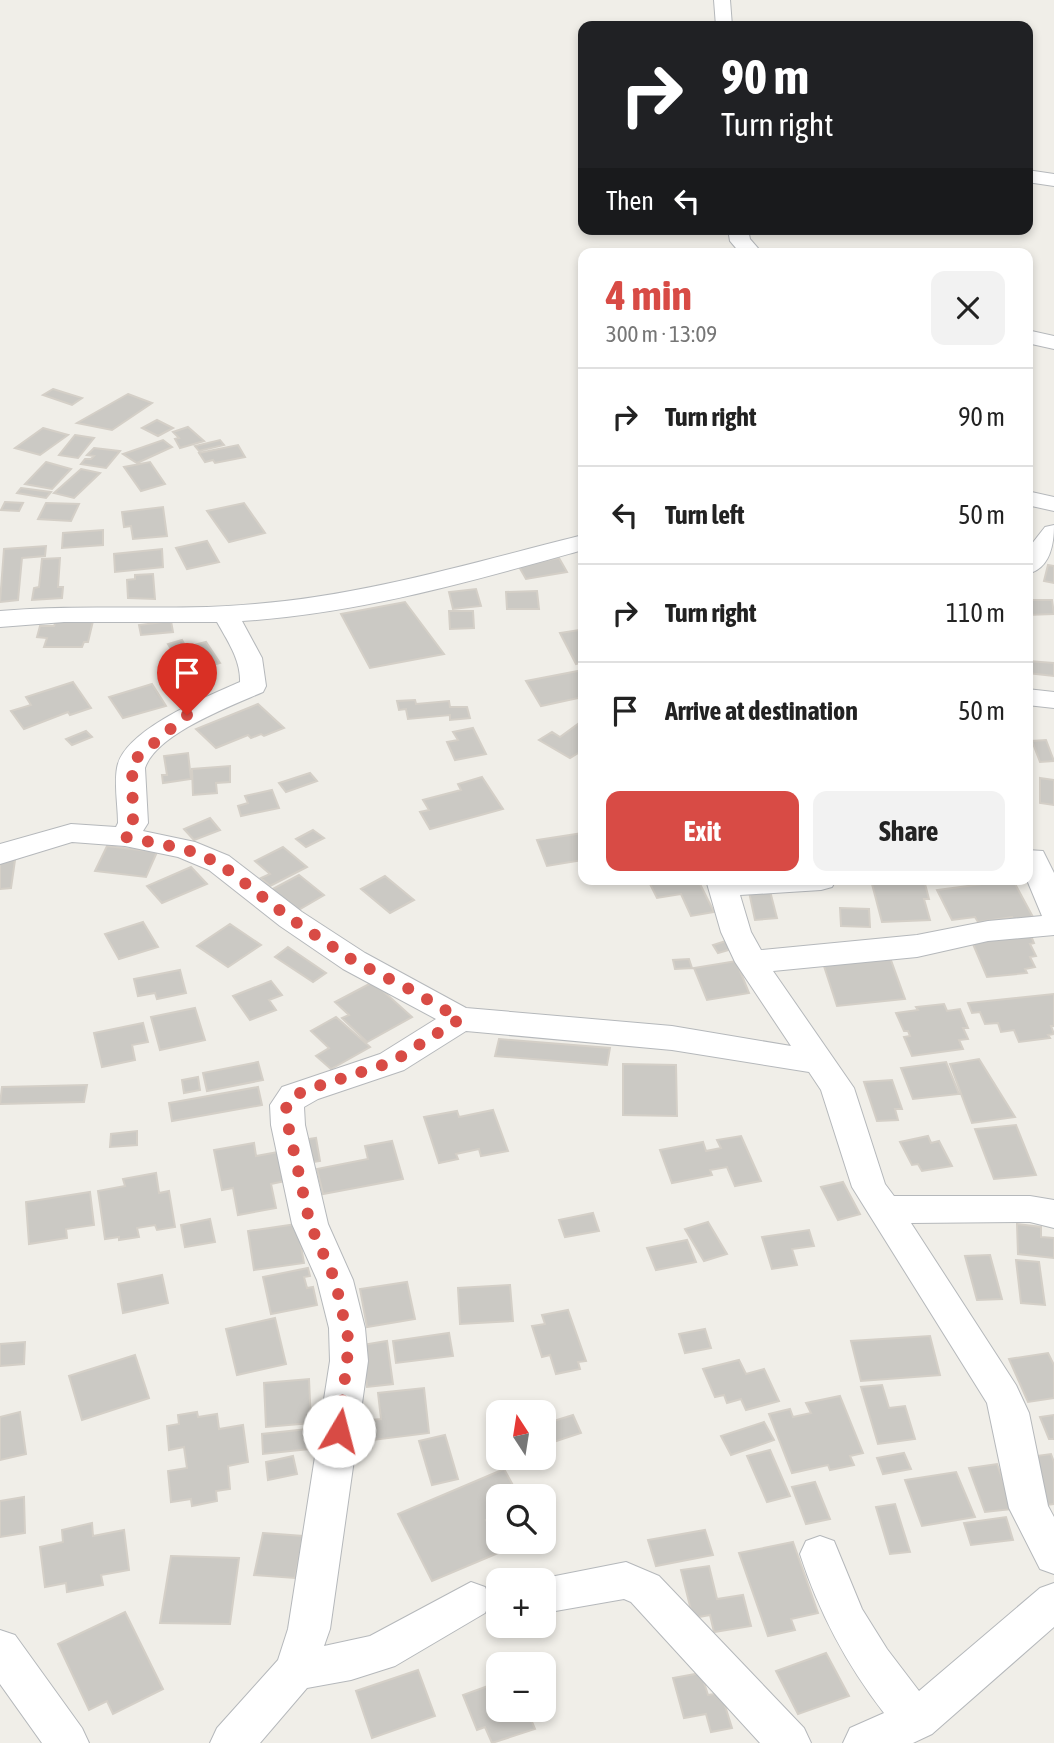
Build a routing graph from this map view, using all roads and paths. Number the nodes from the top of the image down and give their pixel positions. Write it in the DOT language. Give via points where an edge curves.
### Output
graph roads {
  1 [pos="722,0"];
  2 [pos="724,21"];
  3 [pos="1033,178"];
  4 [pos="1054,180"];
  5 [pos="1033,338"];
  6 [pos="1054,343"];
  7 [pos="1033,499"];
  8 [pos="1054,504"];
  9 [pos="1054,532"];
  10 [pos="578,543"];
  11 [pos="1033,559"];
  12 [pos="225,614"];
  13 [pos="0,619"];
  14 [pos="1033,698"];
  15 [pos="1054,700"];
  16 [pos="125,837"];
  17 [pos="0,854"];
  18 [pos="1038,858"];
  19 [pos="723,885"];
  20 [pos="1054,911"];
  21 [pos="1054,925"];
  22 [pos="751,962"];
  23 [pos="460,1019"];
  24 [pos="820,1062"];
  25 [pos="886,1210"];
  26 [pos="1054,1214"];
  27 [pos="1050,1542"];
  28 [pos="820,1554"];
  29 [pos="556,1593"];
  30 [pos="471,1600"];
  31 [pos="1054,1601"];
  32 [pos="0,1649"];
  33 [pos="295,1671"];
  34 [pos="917,1720"];
  35 [pos="67,1743"];
  36 [pos="232,1743"];
  37 [pos="789,1743"];
  38 [pos="865,1743"];
  1 -- 2 [label="street"];
  3 -- 4 [label="street"];
  5 -- 6 [label="street"];
  7 -- 8 [label="street"];
  9 -- 11 [label="street"];
  10 -- 12 [label="street" via="425,584"];
  12 -- 13 [label="street" via="47,613"];
  12 -- 16 [label="street" via="252,666 253,686 178,720 135,757 131,768 133,823"];
  14 -- 15 [label="street"];
  16 -- 17 [label="street" via="71,833"];
  16 -- 23 [label="street" via="185,849 219,863 354,961"];
  18 -- 20 [label="street"];
  19 -- 22 [label="street" via="736,932"];
  21 -- 22 [label="street" via="988,931 917,946"];
  22 -- 24 [label="street"];
  23 -- 24 [label="street" via="672,1038"];
  23 -- 33 [label="street" via="392,1062 306,1090 286,1105 310,1224 335,1280 349,1342 320,1565 309,1629"];
  24 -- 25 [label="street" via="837,1088 869,1187"];
  25 -- 26 [label="street" via="1030,1209"];
  25 -- 27 [label="street" via="1003,1396 1029,1508"];
  28 -- 34 [label="street" via="830,1587 857,1642 883,1682"];
  29 -- 37 [label="street" via="626,1580 645,1589"];
  30 -- 33 [label="street" via="380,1653"];
  31 -- 34 [label="street"];
  32 -- 35 [label="street"];
  33 -- 36 [label="street"];
  34 -- 38 [label="street"];
}
